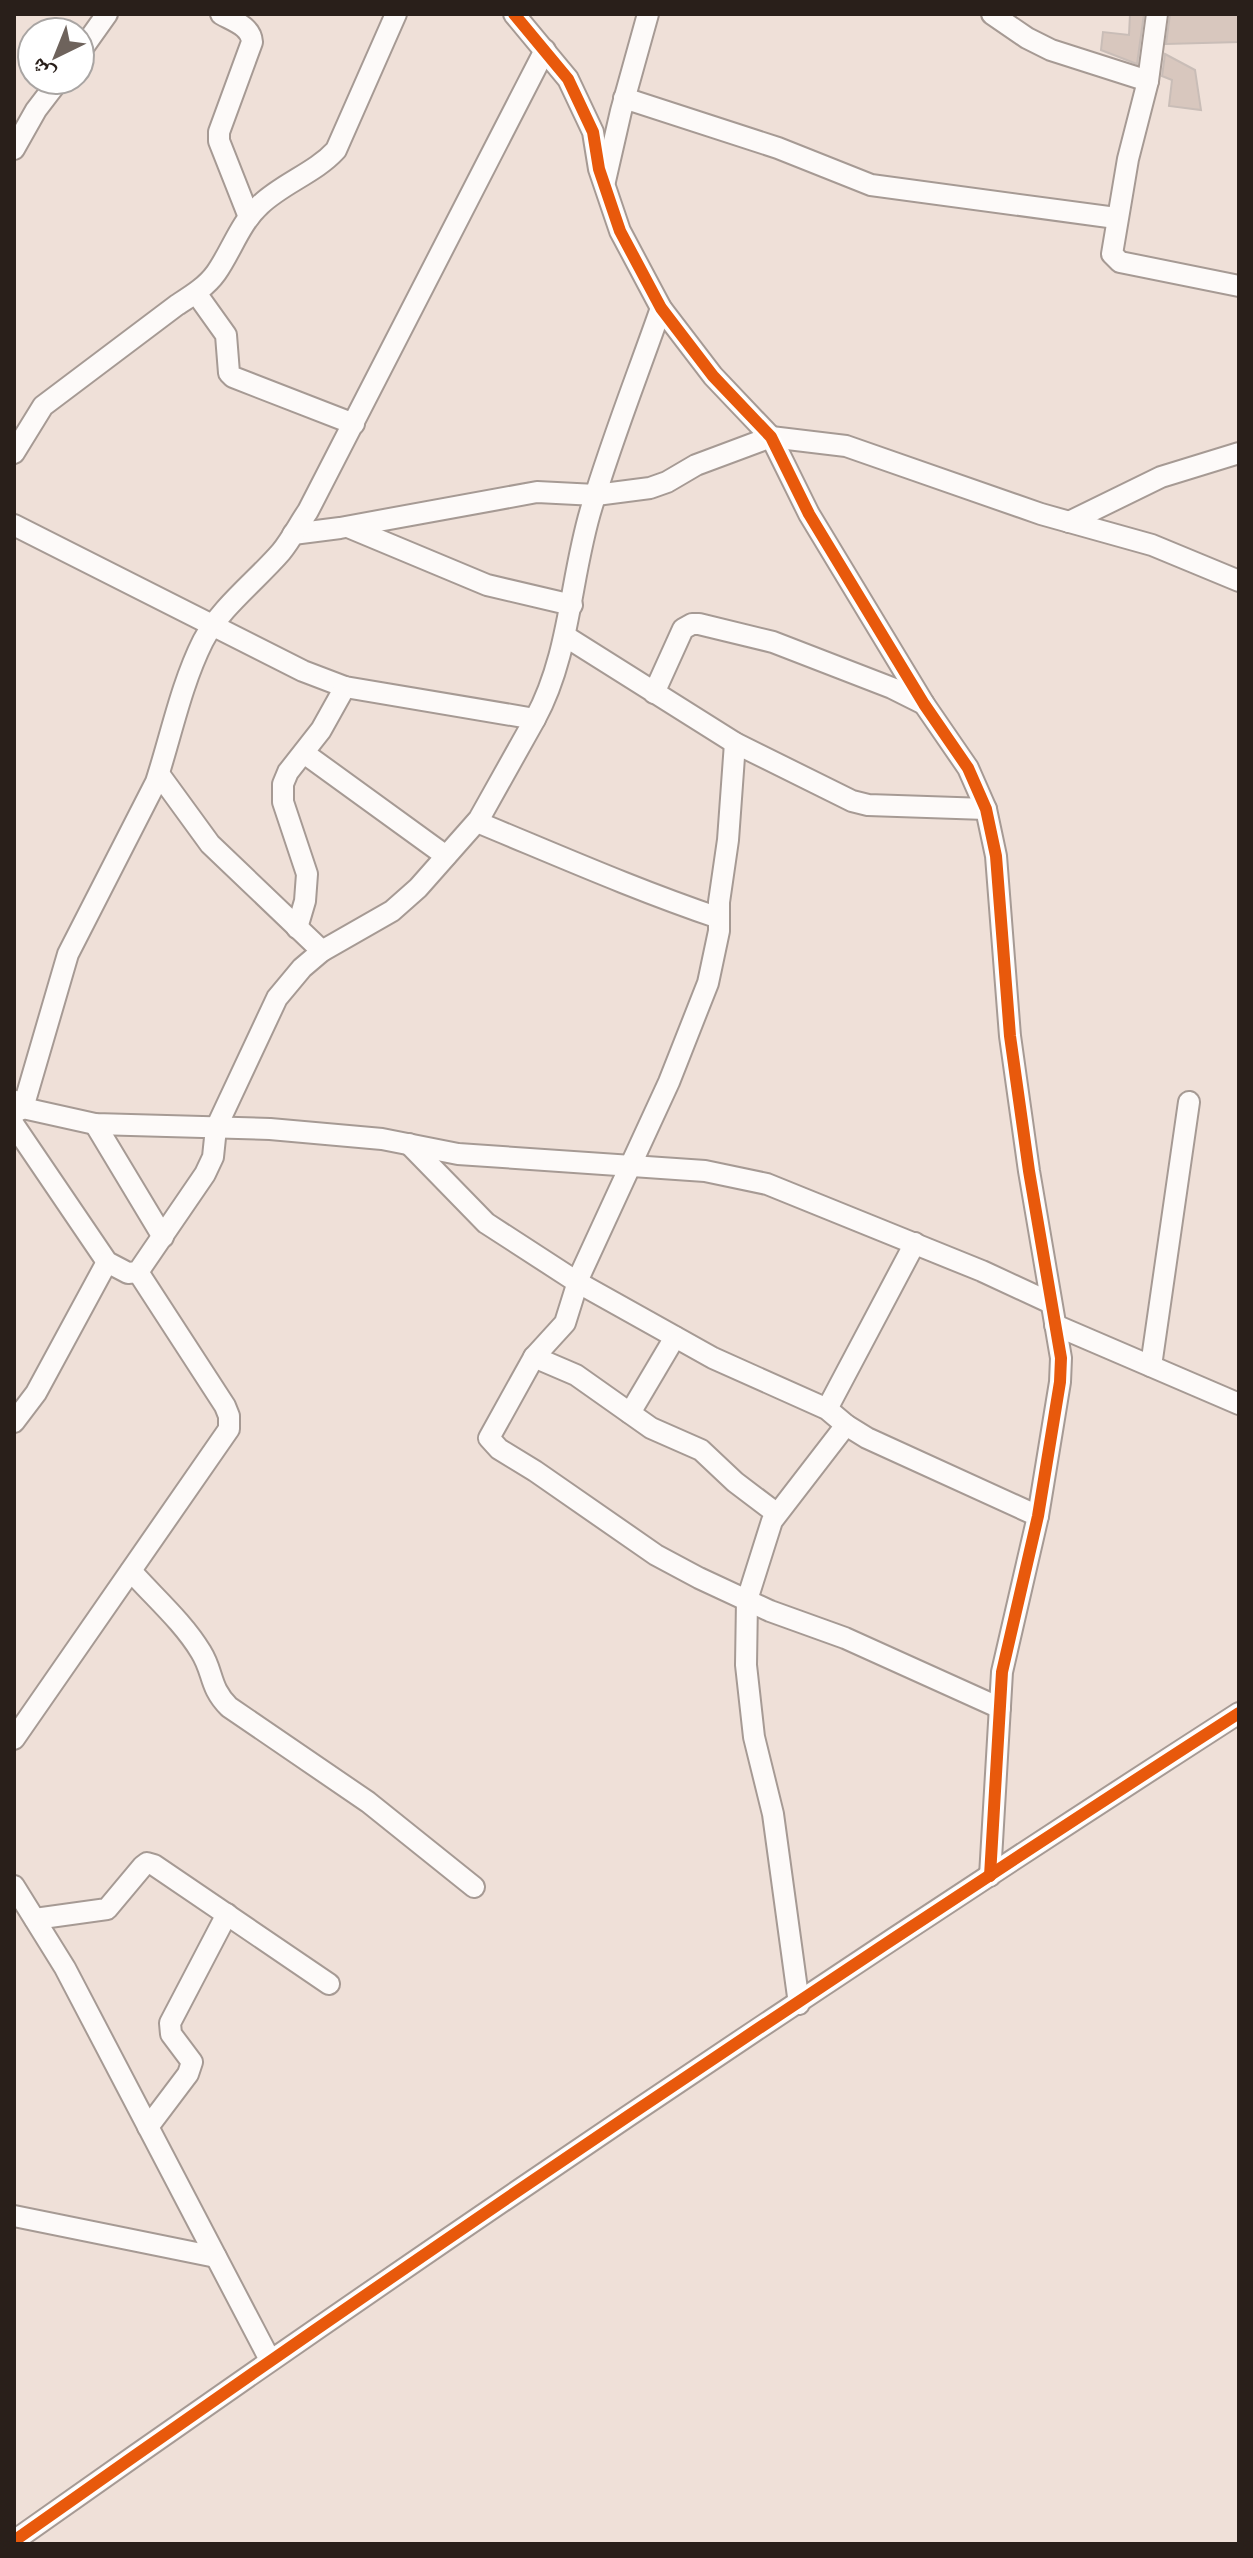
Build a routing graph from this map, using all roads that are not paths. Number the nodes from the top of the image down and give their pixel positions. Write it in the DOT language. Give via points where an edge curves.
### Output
graph roads {
  1 [pos="221,14"];
  2 [pos="396,14"];
  3 [pos="514,14"];
  4 [pos="648,14"];
  5 [pos="992,14"];
  6 [pos="1157,14"];
  7 [pos="545,50"];
  8 [pos="1148,81"];
  9 [pos="47,96"];
  10 [pos="624,98"];
  11 [pos="14,149"];
  12 [pos="604,184"];
  13 [pos="249,217"];
  14 [pos="1116,218"];
  15 [pos="1239,286"];
  16 [pos="196,293"];
  17 [pos="661,308"];
  18 [pos="354,424"];
  19 [pos="771,437"];
  20 [pos="16,441"];
  21 [pos="1239,453"];
  22 [pos="596,495"];
  23 [pos="1069,522"];
  24 [pos="14,525"];
  25 [pos="348,527"];
  26 [pos="293,534"];
  27 [pos="1239,581"];
  28 [pos="572,605"];
  29 [pos="214,627"];
  30 [pos="565,636"];
  31 [pos="345,687"];
  32 [pos="654,693"];
  33 [pos="924,704"];
  34 [pos="535,719"];
  35 [pos="735,743"];
  36 [pos="304,753"];
  37 [pos="159,774"];
  38 [pos="986,809"];
  39 [pos="477,822"];
  40 [pos="446,856"];
  41 [pos="719,918"];
  42 [pos="297,928"];
  43 [pos="322,951"];
  44 [pos="1189,1102"];
  45 [pos="16,1111"];
  46 [pos="95,1124"];
  47 [pos="216,1128"];
  48 [pos="409,1144"];
  49 [pos="629,1166"];
  50 [pos="163,1237"];
  51 [pos="915,1243"];
  52 [pos="107,1262"];
  53 [pos="138,1272"];
  54 [pos="577,1282"];
  55 [pos="1051,1303"];
  56 [pos="1055,1325"];
  57 [pos="675,1337"];
  58 [pos="534,1357"];
  59 [pos="1151,1366"];
  60 [pos="1239,1404"];
  61 [pos="827,1409"];
  62 [pos="630,1413"];
  63 [pos="14,1422"];
  64 [pos="846,1425"];
  65 [pos="776,1513"];
  66 [pos="1038,1516"];
  67 [pos="131,1571"];
  68 [pos="747,1600"];
  69 [pos="1000,1708"];
  70 [pos="1239,1713"];
  71 [pos="14,1739"];
  72 [pos="990,1876"];
  73 [pos="14,1886"];
  74 [pos="474,1887"];
  75 [pos="227,1914"];
  76 [pos="35,1919"];
  77 [pos="329,1984"];
  78 [pos="799,2004"];
  79 [pos="148,2127"];
  80 [pos="14,2216"];
  81 [pos="216,2257"];
  82 [pos="270,2360"];
  83 [pos="14,2541"];
  1 -- 13 [label="street" via="252,36 219,132"];
  2 -- 13 [label="street" via="336,150"];
  3 -- 7 [label="street"];
  4 -- 10 [label="street"];
  5 -- 8 [label="street" via="1051,50"];
  6 -- 8 [label="street"];
  7 -- 12 [label="street" via="568,79 593,132"];
  7 -- 18 [label="street"];
  8 -- 14 [label="street"];
  9 -- 11 [label="street"];
  10 -- 12 [label="street"];
  10 -- 14 [label="street" via="778,148 871,185"];
  12 -- 17 [label="street" via="620,231"];
  13 -- 16 [label="street" via="214,276"];
  14 -- 15 [label="street" via="1112,254 1120,262"];
  16 -- 18 [label="street" via="226,335 233,377"];
  16 -- 20 [label="street" via="43,406"];
  17 -- 19 [label="street" via="713,376"];
  17 -- 22 [label="street"];
  18 -- 26 [label="street"];
  19 -- 22 [label="street" via="650,488"];
  19 -- 23 [label="street" via="846,446"];
  19 -- 33 [label="street" via="809,514"];
  21 -- 23 [label="street" via="1161,477"];
  22 -- 25 [label="street" via="537,492"];
  22 -- 28 [label="street"];
  23 -- 27 [label="street" via="1152,545"];
  24 -- 29 [label="street"];
  25 -- 26 [label="street"];
  25 -- 28 [label="street" via="487,585"];
  26 -- 29 [label="street"];
  28 -- 30 [label="street"];
  29 -- 31 [label="street"];
  29 -- 37 [label="street" via="170,730"];
  30 -- 32 [label="street"];
  30 -- 34 [label="street"];
  31 -- 34 [label="street"];
  31 -- 36 [label="street"];
  32 -- 33 [label="street" via="683,629 699,624 773,642"];
  32 -- 35 [label="street"];
  33 -- 38 [label="street" via="968,768"];
  34 -- 39 [label="street"];
  35 -- 38 [label="street" via="852,801"];
  35 -- 41 [label="street"];
  36 -- 40 [label="street"];
  36 -- 42 [label="street" via="283,784 283,802 307,874"];
  37 -- 42 [label="street" via="210,844"];
  37 -- 45 [label="street" via="68,954"];
  38 -- 55 [label="street" via="996,856 1010,1036"];
  39 -- 40 [label="street"];
  39 -- 41 [label="street"];
  40 -- 43 [label="street" via="392,911"];
  41 -- 49 [label="street" via="708,983"];
  42 -- 43 [label="street"];
  43 -- 47 [label="street" via="277,998"];
  44 -- 59 [label="street"];
  45 -- 46 [label="street"];
  45 -- 52 [label="street"];
  46 -- 47 [label="street"];
  46 -- 50 [label="street"];
  47 -- 48 [label="street"];
  47 -- 50 [label="street" via="205,1174"];
  48 -- 49 [label="street" via="458,1154"];
  48 -- 54 [label="street" via="486,1223"];
  49 -- 51 [label="street" via="705,1171 767,1184"];
  49 -- 54 [label="street"];
  50 -- 53 [label="street"];
  51 -- 55 [label="street"];
  51 -- 61 [label="street"];
  52 -- 53 [label="street" via="128,1273"];
  52 -- 63 [label="street" via="36,1393"];
  53 -- 67 [label="street" via="225,1406 229,1429"];
  54 -- 57 [label="street"];
  54 -- 58 [label="street" via="565,1323"];
  55 -- 56 [label="street"];
  56 -- 59 [label="street"];
  56 -- 66 [label="street" via="1060,1382"];
  57 -- 61 [label="street"];
  57 -- 62 [label="street"];
  58 -- 62 [label="street" via="576,1375"];
  58 -- 68 [label="street" via="491,1431 490,1442 656,1555"];
  59 -- 60 [label="street"];
  61 -- 64 [label="street"];
  62 -- 65 [label="street" via="701,1450"];
  64 -- 65 [label="street"];
  64 -- 66 [label="street"];
  65 -- 68 [label="street"];
  66 -- 69 [label="street" via="1002,1672"];
  67 -- 71 [label="street"];
  67 -- 74 [label="street" via="191,1637 212,1686 229,1707 368,1802"];
  68 -- 69 [label="street"];
  68 -- 78 [label="street" via="746,1665 754,1737 773,1814"];
  69 -- 72 [label="street"];
  70 -- 72 [label="street"];
  72 -- 78 [label="street"];
  73 -- 76 [label="street"];
  75 -- 76 [label="street" via="147,1863 107,1909"];
  75 -- 77 [label="street"];
  75 -- 79 [label="street" via="170,2023 171,2034 192,2062 188,2074"];
  76 -- 79 [label="street"];
  78 -- 82 [label="street"];
  79 -- 81 [label="street"];
  80 -- 81 [label="street"];
  81 -- 82 [label="street"];
  82 -- 83 [label="street"];
}
